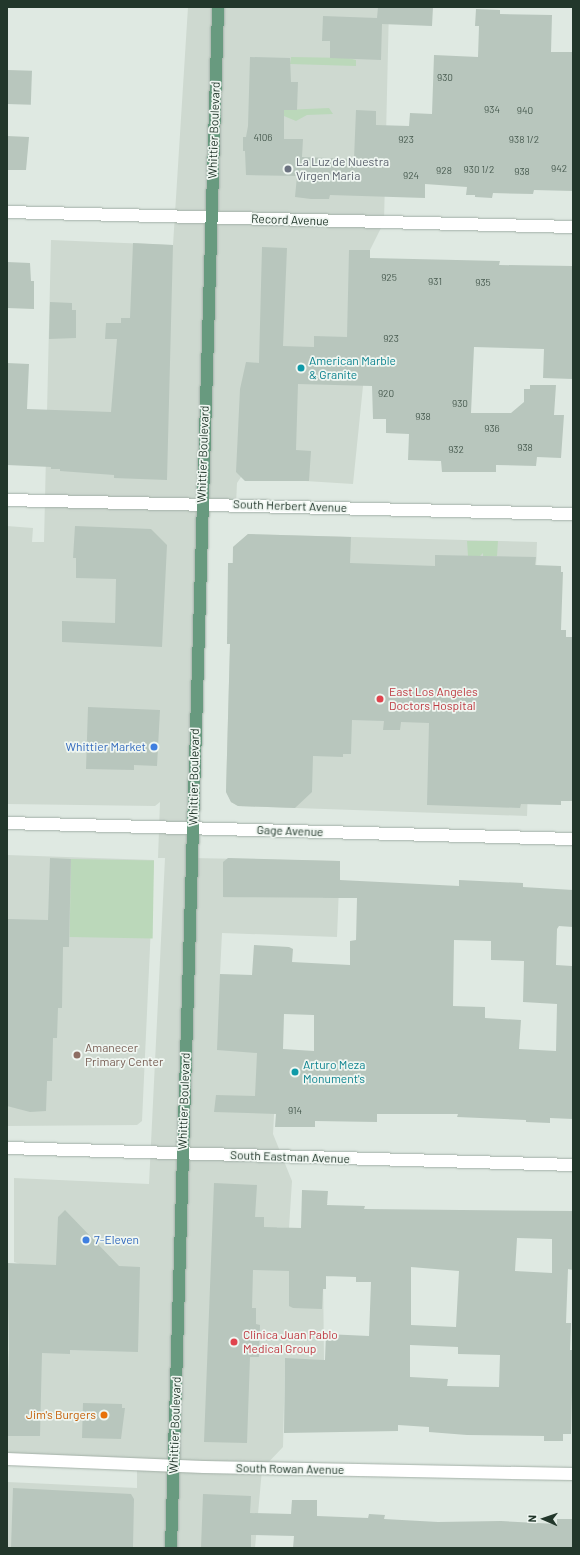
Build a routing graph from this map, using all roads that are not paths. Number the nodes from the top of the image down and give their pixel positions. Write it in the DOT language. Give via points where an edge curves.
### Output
graph roads {
  1 [pos="218,7"];
  2 [pos="7,212"];
  3 [pos="211,218"];
  4 [pos="573,227"];
  5 [pos="7,500"];
  6 [pos="202,503"];
  7 [pos="573,514"];
  8 [pos="7,823"];
  9 [pos="193,829"];
  10 [pos="573,839"];
  11 [pos="7,1148"];
  12 [pos="183,1154"];
  13 [pos="573,1164"];
  14 [pos="7,1459"];
  15 [pos="174,1466"];
  16 [pos="573,1474"];
  17 [pos="171,1548"];
  1 -- 3 [label="main road, Whittier Boulevard"];
  2 -- 3 [label="street, Record Avenue"];
  3 -- 4 [label="street, Record Avenue"];
  3 -- 6 [label="main road, Whittier Boulevard"];
  5 -- 6 [label="street, South Herbert Avenue"];
  6 -- 7 [label="street, South Herbert Avenue"];
  6 -- 9 [label="main road, Whittier Boulevard"];
  8 -- 9 [label="street, Gage Avenue"];
  9 -- 10 [label="street, Gage Avenue"];
  9 -- 12 [label="main road, Whittier Boulevard"];
  11 -- 12 [label="street, South Eastman Avenue"];
  12 -- 13 [label="street, South Eastman Avenue"];
  12 -- 15 [label="main road, Whittier Boulevard"];
  14 -- 15 [label="street, South Rowan Avenue"];
  15 -- 16 [label="street, South Rowan Avenue"];
  15 -- 17 [label="main road, Whittier Boulevard"];
}
